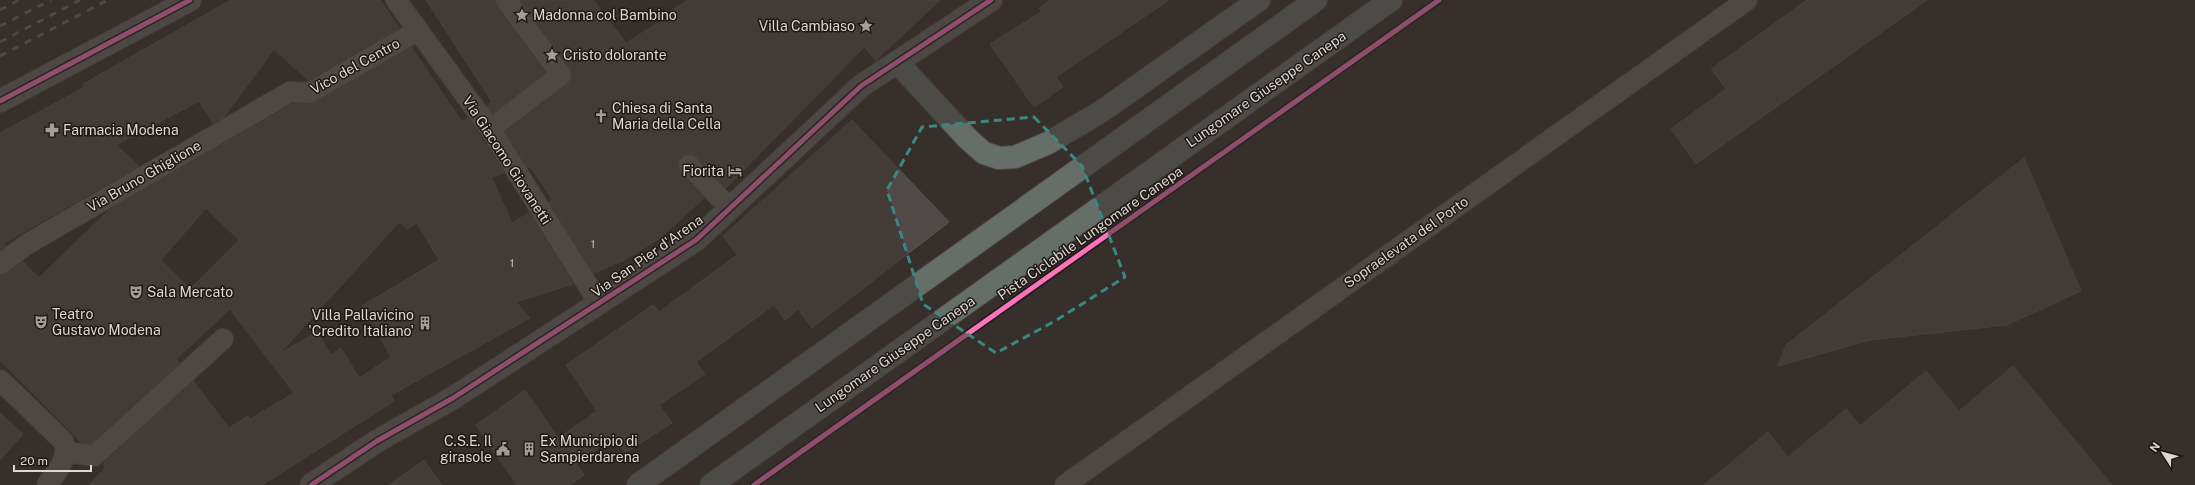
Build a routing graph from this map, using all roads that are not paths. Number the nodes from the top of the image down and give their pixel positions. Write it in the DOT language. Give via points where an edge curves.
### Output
graph roads {
  1 [pos="189,0"];
  2 [pos="396,0"];
  3 [pos="506,0"];
  4 [pos="990,0"];
  5 [pos="1259,0"];
  6 [pos="1316,0"];
  7 [pos="1391,0"];
  8 [pos="1747,0"];
  9 [pos="417,31"];
  10 [pos="897,62"];
  11 [pos="290,92"];
  12 [pos="0,101"];
  13 [pos="490,129"];
  14 [pos="688,165"];
  15 [pos="730,209"];
  16 [pos="0,264"];
  17 [pos="599,304"];
  18 [pos="223,339"];
  19 [pos="0,380"];
  20 [pos="66,452"];
  21 [pos="47,485"];
  22 [pos="311,485"];
  23 [pos="638,485"];
  24 [pos="711,485"];
  25 [pos="1065,485"];
  1 -- 12 [label="street"];
  2 -- 9 [label="street, Via Giacomo Giovanetti"];
  3 -- 13 [label="street" via="561,75"];
  4 -- 10 [label="street, Via San Pier d'Arena"];
  5 -- 10 [label="highway" via="1102,111 1048,143 1014,158 999,158 984,153"];
  6 -- 23 [label="highway"];
  7 -- 24 [label="highway, Lungomare Giuseppe Canepa"];
  8 -- 25 [label="street, Sopraelevata del Porto"];
  9 -- 11 [label="street, Vico del Centro" via="309,93"];
  9 -- 13 [label="street, Via Giacomo Giovanetti"];
  10 -- 15 [label="street, Via San Pier d'Arena" via="861,86"];
  11 -- 16 [label="street, Via Bruno Ghiglione" via="29,243"];
  13 -- 17 [label="street, Via Giacomo Giovanetti"];
  14 -- 15 [label="street"];
  15 -- 17 [label="street, Via San Pier d'Arena" via="696,240"];
  17 -- 22 [label="street, Via San Pier d'Arena" via="453,398 377,441"];
  18 -- 20 [label="street" via="94,456"];
  19 -- 20 [label="street" via="63,441"];
  20 -- 21 [label="street"];
}
